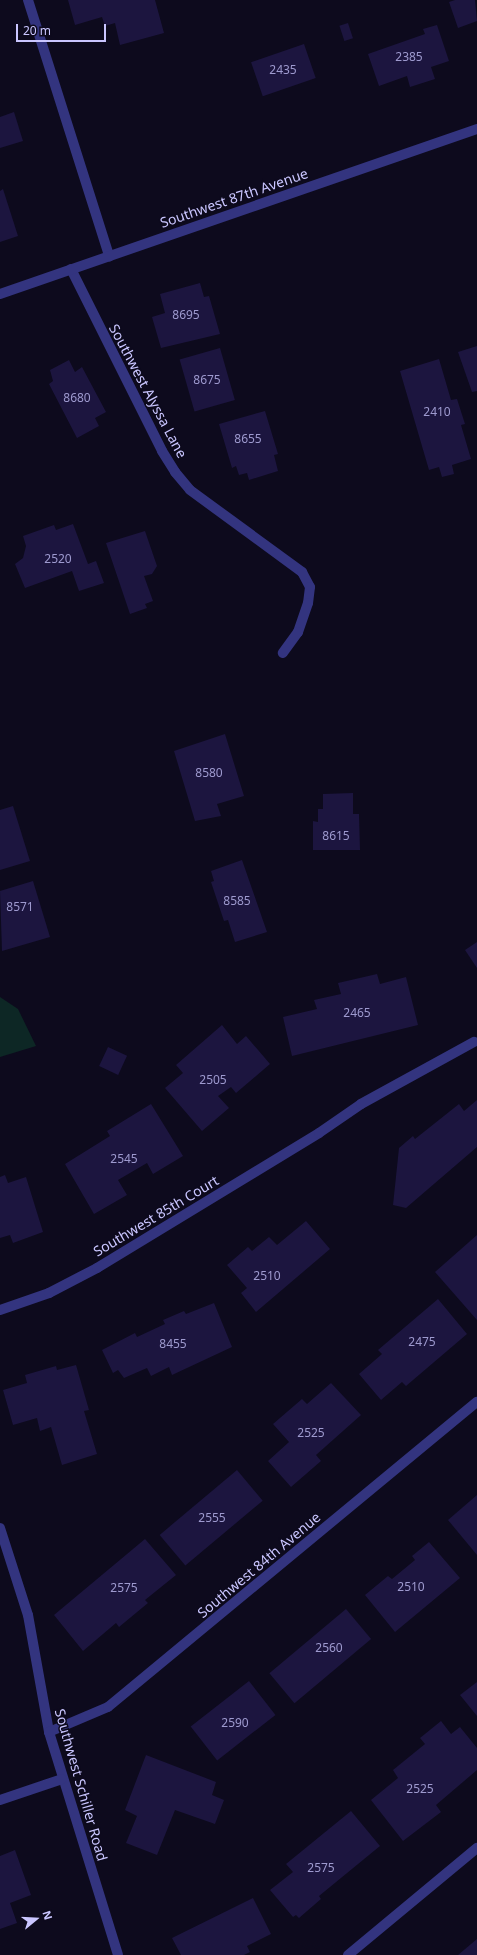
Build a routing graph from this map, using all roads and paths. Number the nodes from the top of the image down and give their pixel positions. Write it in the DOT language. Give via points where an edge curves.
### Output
graph roads {
  1 [pos="28,0"];
  2 [pos="477,129"];
  3 [pos="109,256"];
  4 [pos="71,269"];
  5 [pos="0,294"];
  6 [pos="283,653"];
  7 [pos="474,1042"];
  8 [pos="0,1310"];
  9 [pos="477,1402"];
  10 [pos="0,1528"];
  11 [pos="49,1732"];
  12 [pos="62,1779"];
  13 [pos="0,1800"];
  14 [pos="477,1848"];
  15 [pos="118,1955"];
  16 [pos="348,1955"];
  1 -- 3 [label="street"];
  2 -- 3 [label="street, Southwest 87th Avenue"];
  3 -- 4 [label="street, Southwest 87th Avenue"];
  4 -- 5 [label="street, Southwest 87th Avenue"];
  4 -- 6 [label="street, Southwest Alyssa Lane" via="175,472 190,490 302,572 310,587 308,602 298,632"];
  7 -- 8 [label="street, Southwest 85th Court" via="361,1104 319,1133 97,1268 49,1293"];
  9 -- 11 [label="street, Southwest 84th Avenue" via="108,1707"];
  10 -- 11 [label="street, Southwest Schiller Road" via="28,1616"];
  11 -- 12 [label="street, Southwest Schiller Road"];
  12 -- 13 [label="street"];
  12 -- 15 [label="street, Southwest Schiller Road"];
  14 -- 16 [label="street"];
}
